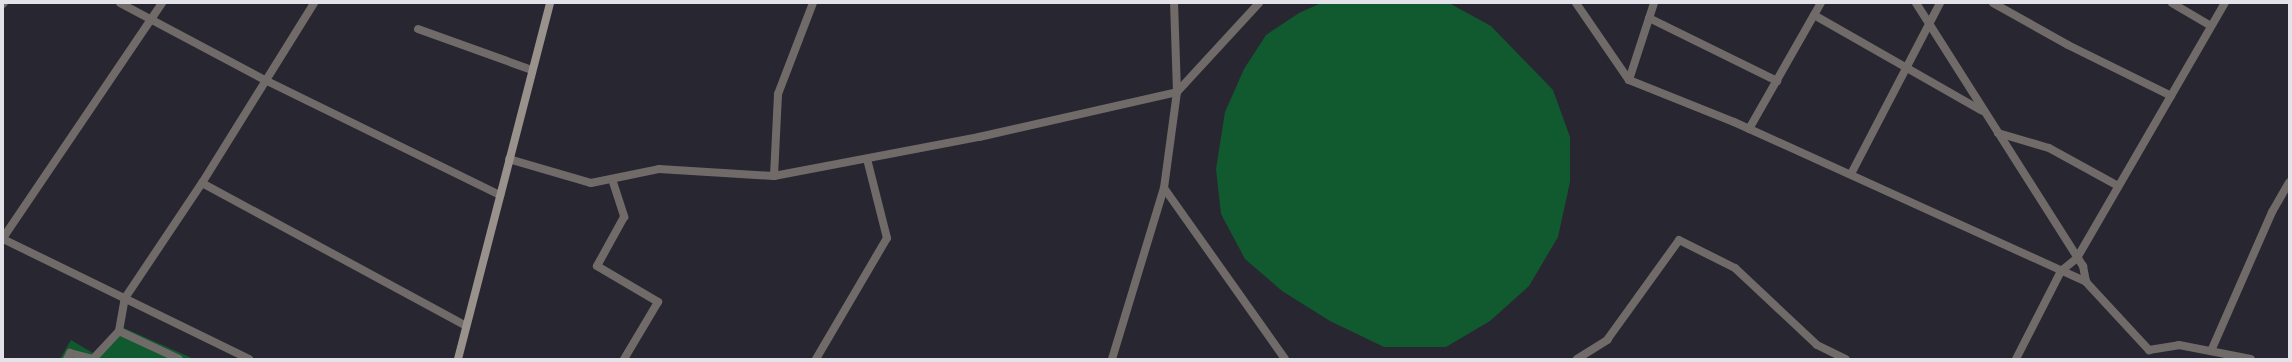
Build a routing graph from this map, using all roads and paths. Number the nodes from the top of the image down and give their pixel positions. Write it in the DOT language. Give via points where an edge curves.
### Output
graph roads {
  1 [pos="120,3"];
  2 [pos="162,3"];
  3 [pos="314,3"];
  4 [pos="550,3"];
  5 [pos="813,3"];
  6 [pos="1174,3"];
  7 [pos="1259,3"];
  8 [pos="1576,3"];
  9 [pos="1654,3"];
  10 [pos="1916,3"];
  11 [pos="1940,3"];
  12 [pos="1993,3"];
  13 [pos="2172,3"];
  14 [pos="2225,3"];
  15 [pos="1818,4"];
  16 [pos="2005,6"];
  17 [pos="1814,15"];
  18 [pos="1649,18"];
  19 [pos="151,21"];
  20 [pos="1929,23"];
  21 [pos="2211,26"];
  22 [pos="418,29"];
  23 [pos="1905,67"];
  24 [pos="532,70"];
  25 [pos="265,80"];
  26 [pos="1629,80"];
  27 [pos="1777,81"];
  28 [pos="1177,92"];
  29 [pos="2171,96"];
  30 [pos="1984,112"];
  31 [pos="1749,129"];
  32 [pos="1998,133"];
  33 [pos="867,158"];
  34 [pos="509,159"];
  35 [pos="1851,174"];
  36 [pos="774,176"];
  37 [pos="612,179"];
  38 [pos="2289,182"];
  39 [pos="202,183"];
  40 [pos="2118,186"];
  41 [pos="1164,188"];
  42 [pos="500,195"];
  43 [pos="3,239"];
  44 [pos="2077,258"];
  45 [pos="2061,271"];
  46 [pos="2086,282"];
  47 [pos="125,298"];
  48 [pos="466,326"];
  49 [pos="119,331"];
  50 [pos="2211,350"];
  51 [pos="67,359"];
  52 [pos="179,359"];
  53 [pos="249,359"];
  54 [pos="458,359"];
  55 [pos="624,359"];
  56 [pos="816,359"];
  57 [pos="1112,359"];
  58 [pos="1285,359"];
  59 [pos="1577,359"];
  60 [pos="1846,359"];
  61 [pos="2016,359"];
  62 [pos="2251,359"];
  1 -- 19 [label="street"];
  2 -- 19 [label="street"];
  3 -- 25 [label="street"];
  4 -- 24 [label="street"];
  5 -- 36 [label="street" via="778,94"];
  6 -- 28 [label="street"];
  7 -- 28 [label="street"];
  8 -- 26 [label="street"];
  9 -- 18 [label="street"];
  10 -- 20 [label="street"];
  11 -- 20 [label="street"];
  12 -- 16 [label="street"];
  13 -- 21 [label="street"];
  14 -- 21 [label="street"];
  15 -- 17 [label="street"];
  16 -- 29 [label="street" via="2068,45"];
  17 -- 23 [label="street"];
  17 -- 27 [label="street"];
  18 -- 26 [label="street"];
  18 -- 27 [label="street"];
  19 -- 25 [label="street"];
  19 -- 43 [label="street"];
  20 -- 23 [label="street"];
  20 -- 30 [label="street"];
  21 -- 29 [label="street"];
  22 -- 24 [label="street"];
  23 -- 30 [label="street"];
  23 -- 35 [label="street"];
  24 -- 34 [label="street"];
  25 -- 39 [label="street"];
  25 -- 42 [label="street"];
  26 -- 31 [label="street"];
  27 -- 31 [label="street"];
  28 -- 33 [label="street" via="979,137"];
  28 -- 41 [label="street"];
  29 -- 40 [label="street"];
  30 -- 32 [label="street"];
  31 -- 35 [label="street"];
  32 -- 40 [label="street" via="2049,148"];
  32 -- 44 [label="street"];
  33 -- 36 [label="street"];
  33 -- 56 [label="street" via="886,238"];
  34 -- 37 [label="street" via="591,183"];
  34 -- 42 [label="street"];
  35 -- 45 [label="street"];
  36 -- 37 [label="street" via="659,169"];
  37 -- 55 [label="street" via="624,217 597,266 658,302"];
  38 -- 50 [label="street" via="2272,212"];
  39 -- 47 [label="street"];
  39 -- 48 [label="street"];
  40 -- 44 [label="street"];
  41 -- 57 [label="street"];
  41 -- 58 [label="street"];
  42 -- 48 [label="street"];
  43 -- 47 [label="street"];
  44 -- 45 [label="street"];
  44 -- 46 [label="street" via="2083,266"];
  45 -- 46 [label="street"];
  45 -- 61 [label="street"];
  46 -- 50 [label="street" via="2149,350 2179,345"];
  47 -- 49 [label="street"];
  47 -- 53 [label="street"];
  48 -- 54 [label="street"];
  49 -- 51 [label="street" via="93,359 70,353"];
  49 -- 52 [label="street"];
  50 -- 62 [label="street"];
  59 -- 60 [label="street" via="1607,340 1679,240 1735,268 1817,345"];
}
